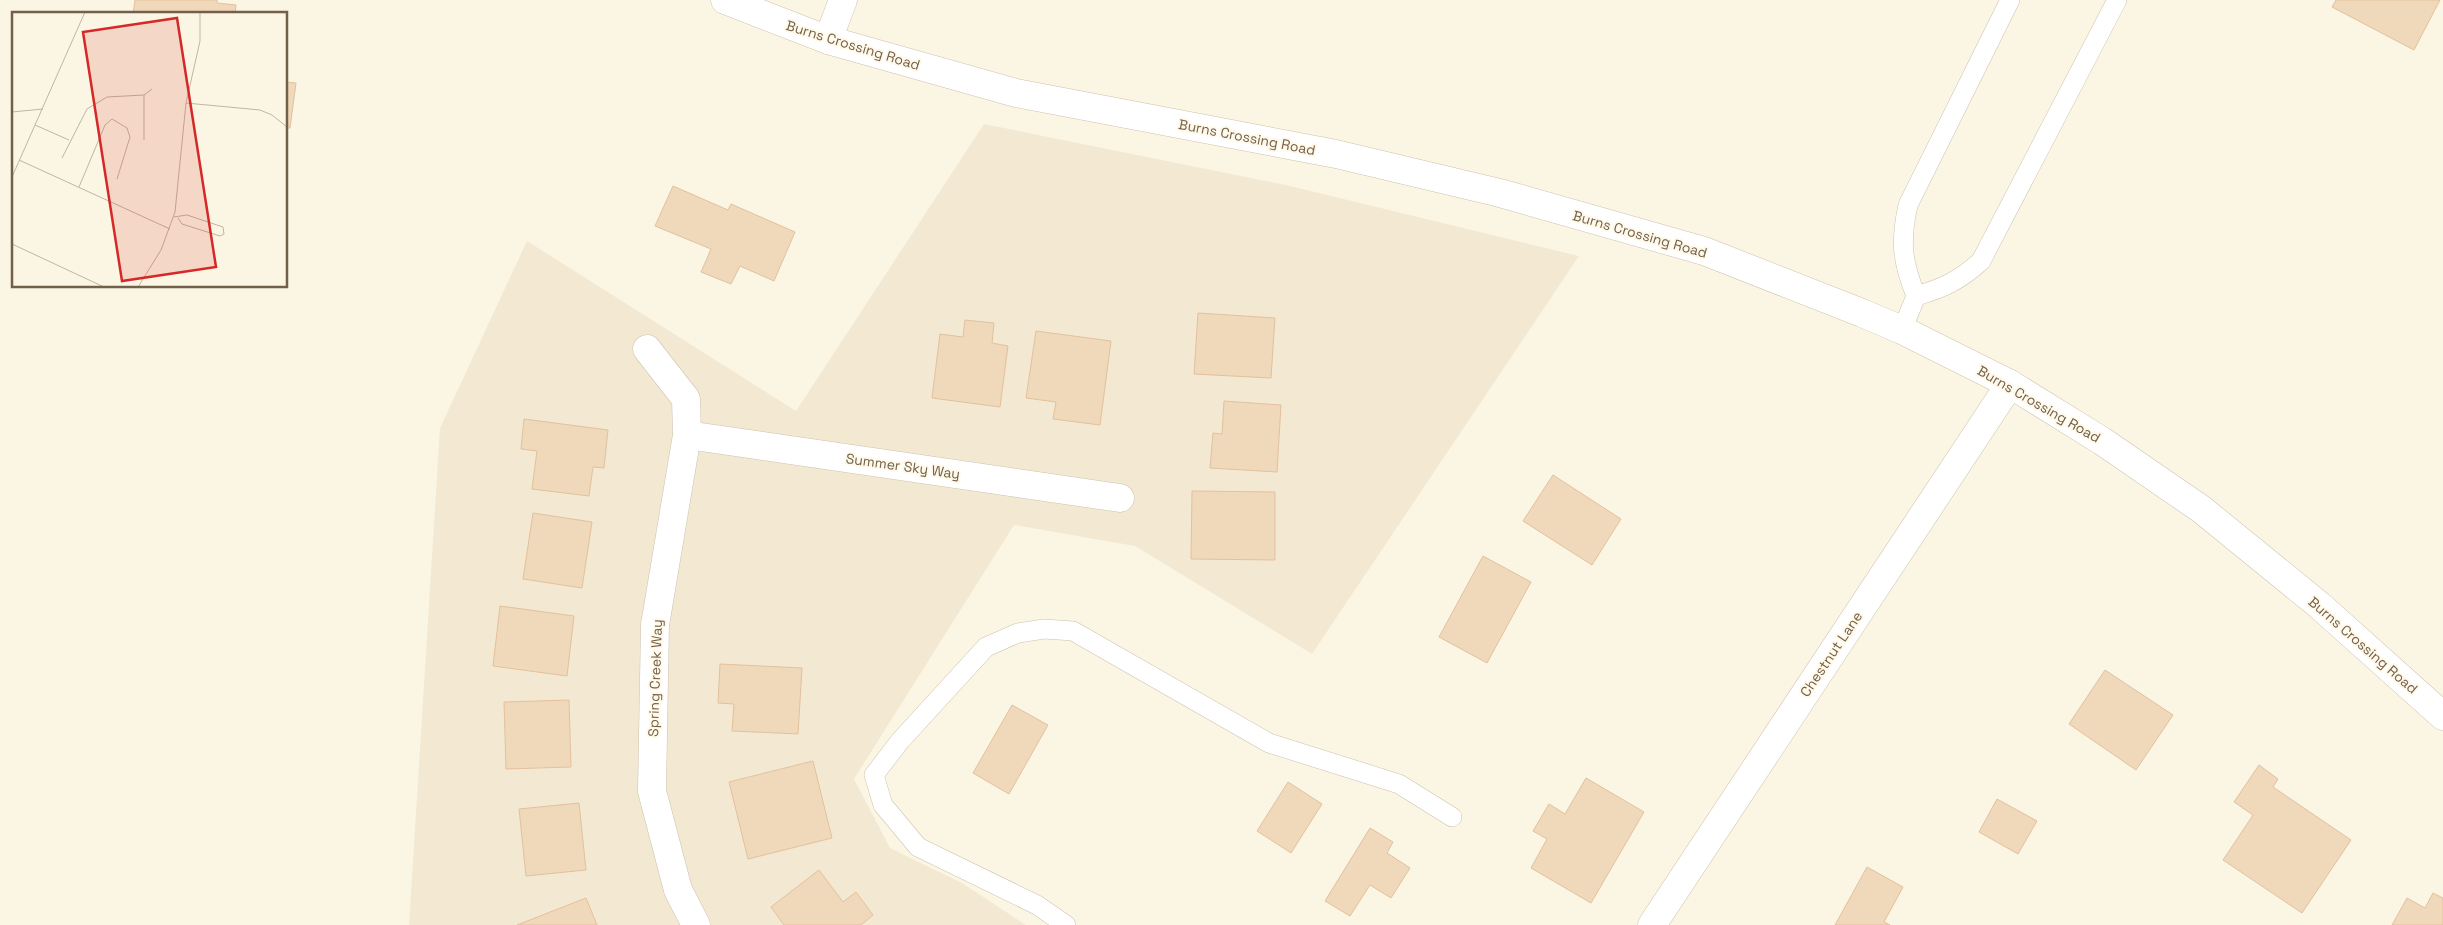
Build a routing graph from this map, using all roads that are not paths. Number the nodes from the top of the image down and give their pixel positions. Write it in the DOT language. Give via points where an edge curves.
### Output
graph roads {
  1 [pos="725,0"];
  2 [pos="843,0"];
  3 [pos="2010,0"];
  4 [pos="2117,0"];
  5 [pos="828,40"];
  6 [pos="1916,296"];
  7 [pos="1902,330"];
  8 [pos="647,349"];
  9 [pos="2010,384"];
  10 [pos="687,435"];
  11 [pos="1120,498"];
  12 [pos="2443,716"];
  13 [pos="1452,817"];
  14 [pos="696,925"];
  15 [pos="1066,925"];
  16 [pos="1652,925"];
  1 -- 5 [label="street, Burns Crossing Road"];
  2 -- 5 [label="street"];
  3 -- 6 [label="lane" via="1908,205 1903,227 1905,268"];
  4 -- 6 [label="lane" via="1981,261 1963,277 1938,290"];
  5 -- 7 [label="street, Burns Crossing Road" via="1016,93 1336,154 1500,193 1704,251"];
  6 -- 7 [label="lane"];
  7 -- 9 [label="street, Burns Crossing Road"];
  8 -- 10 [label="street, Spring Creek Way" via="686,399"];
  9 -- 12 [label="street, Burns Crossing Road" via="2102,441 2201,509 2319,605"];
  9 -- 16 [label="street, Chestnut Lane"];
  10 -- 11 [label="street, Summer Sky Way"];
  10 -- 14 [label="street, Spring Creek Way" via="655,625 652,790 678,890"];
  13 -- 15 [label="lane" via="1399,784 1269,743 1073,631 1044,629 1018,633 986,647 900,741 874,775 882,805 918,847 1037,905"];
}
